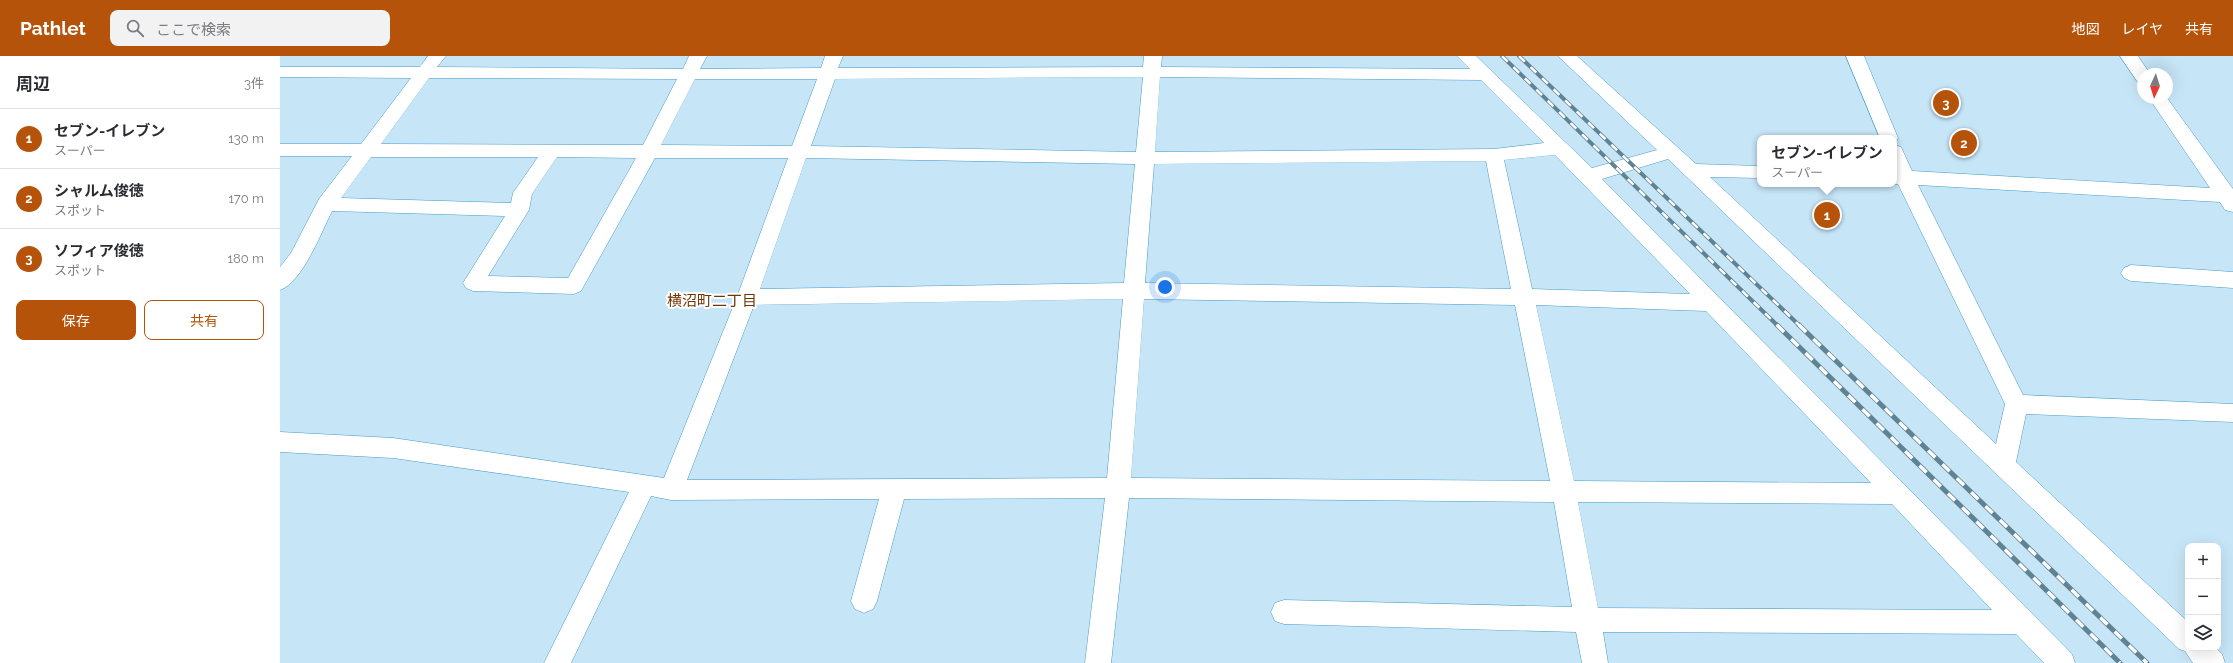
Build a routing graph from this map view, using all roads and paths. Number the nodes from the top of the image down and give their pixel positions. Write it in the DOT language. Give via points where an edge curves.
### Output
graph roads {
  1 [pos="437,56"];
  2 [pos="698,56"];
  3 [pos="834,56"];
  4 [pos="1466,56"];
  5 [pos="1567,56"];
  6 [pos="1855,56"];
  7 [pos="2129,56"];
  8 [pos="1152,64"];
  9 [pos="2137,68"];
  10 [pos="280,72"];
  11 [pos="424,74"];
  12 [pos="688,74"];
  13 [pos="827,74"];
  14 [pos="1486,75"];
  15 [pos="2162,104"];
  16 [pos="1888,135"];
  17 [pos="1559,148"];
  18 [pos="280,150"];
  19 [pos="368,150"];
  20 [pos="552,151"];
  21 [pos="649,151"];
  22 [pos="798,152"];
  23 [pos="1671,152"];
  24 [pos="1494,155"];
  25 [pos="1145,158"];
  26 [pos="1897,164"];
  27 [pos="1691,170"];
  28 [pos="1757,172"];
  29 [pos="1588,176"];
  30 [pos="1900,178"];
  31 [pos="2231,199"];
  32 [pos="326,204"];
  33 [pos="519,210"];
  34 [pos="2131,273"];
  35 [pos="2233,280"];
  36 [pos="280,282"];
  37 [pos="1134,291"];
  38 [pos="747,297"];
  39 [pos="1524,298"];
  40 [pos="1713,303"];
  41 [pos="2016,404"];
  42 [pos="2233,413"];
  43 [pos="280,442"];
  44 [pos="2004,464"];
  45 [pos="645,484"];
  46 [pos="1118,488"];
  47 [pos="671,490"];
  48 [pos="894,490"];
  49 [pos="1564,491"];
  50 [pos="1896,494"];
  51 [pos="864,601"];
  52 [pos="1284,612"];
  53 [pos="1587,620"];
  54 [pos="2022,622"];
  55 [pos="2185,637"];
  56 [pos="2200,651"];
  57 [pos="557,663"];
  58 [pos="1098,663"];
  59 [pos="1595,663"];
  60 [pos="2062,663"];
  61 [pos="2212,663"];
  1 -- 11 [label="street"];
  2 -- 12 [label="street"];
  3 -- 13 [label="street"];
  4 -- 14 [label="street"];
  5 -- 23 [label="street"];
  6 -- 16 [label="street"];
  7 -- 9 [label="street"];
  8 -- 13 [label="street"];
  8 -- 14 [label="street"];
  8 -- 25 [label="street"];
  10 -- 11 [label="street"];
  11 -- 12 [label="street"];
  11 -- 19 [label="street"];
  12 -- 13 [label="street"];
  12 -- 21 [label="street"];
  13 -- 22 [label="street"];
  14 -- 17 [label="street"];
  15 -- 31 [label="street"];
  17 -- 24 [label="street"];
  17 -- 29 [label="street"];
  18 -- 19 [label="street"];
  19 -- 20 [label="street"];
  19 -- 32 [label="street"];
  20 -- 21 [label="street"];
  20 -- 33 [label="street" via="523,193"];
  21 -- 22 [label="street"];
  21 -- 33 [label="street" via="574,286 473,283"];
  22 -- 25 [label="street"];
  22 -- 38 [label="street"];
  23 -- 27 [label="street"];
  23 -- 29 [label="street"];
  24 -- 25 [label="street"];
  24 -- 39 [label="street"];
  25 -- 37 [label="street"];
  26 -- 30 [label="street"];
  27 -- 28 [label="street"];
  27 -- 44 [label="street"];
  29 -- 40 [label="street"];
  30 -- 31 [label="street"];
  30 -- 41 [label="street"];
  32 -- 33 [label="street"];
  32 -- 36 [label="street" via="300,257"];
  34 -- 35 [label="street"];
  37 -- 38 [label="street"];
  37 -- 39 [label="street"];
  37 -- 46 [label="street"];
  38 -- 47 [label="street"];
  39 -- 40 [label="street"];
  39 -- 49 [label="street"];
  40 -- 50 [label="street"];
  41 -- 42 [label="street"];
  41 -- 44 [label="street"];
  43 -- 45 [label="street" via="393,448"];
  44 -- 55 [label="street"];
  45 -- 47 [label="street"];
  45 -- 57 [label="street"];
  46 -- 48 [label="street"];
  46 -- 49 [label="street"];
  46 -- 58 [label="street"];
  47 -- 48 [label="street"];
  48 -- 51 [label="street"];
  49 -- 50 [label="street"];
  49 -- 53 [label="street"];
  50 -- 54 [label="street"];
  52 -- 53 [label="street"];
  53 -- 54 [label="street"];
  53 -- 59 [label="street"];
  54 -- 60 [label="street"];
  56 -- 61 [label="street"];
}
